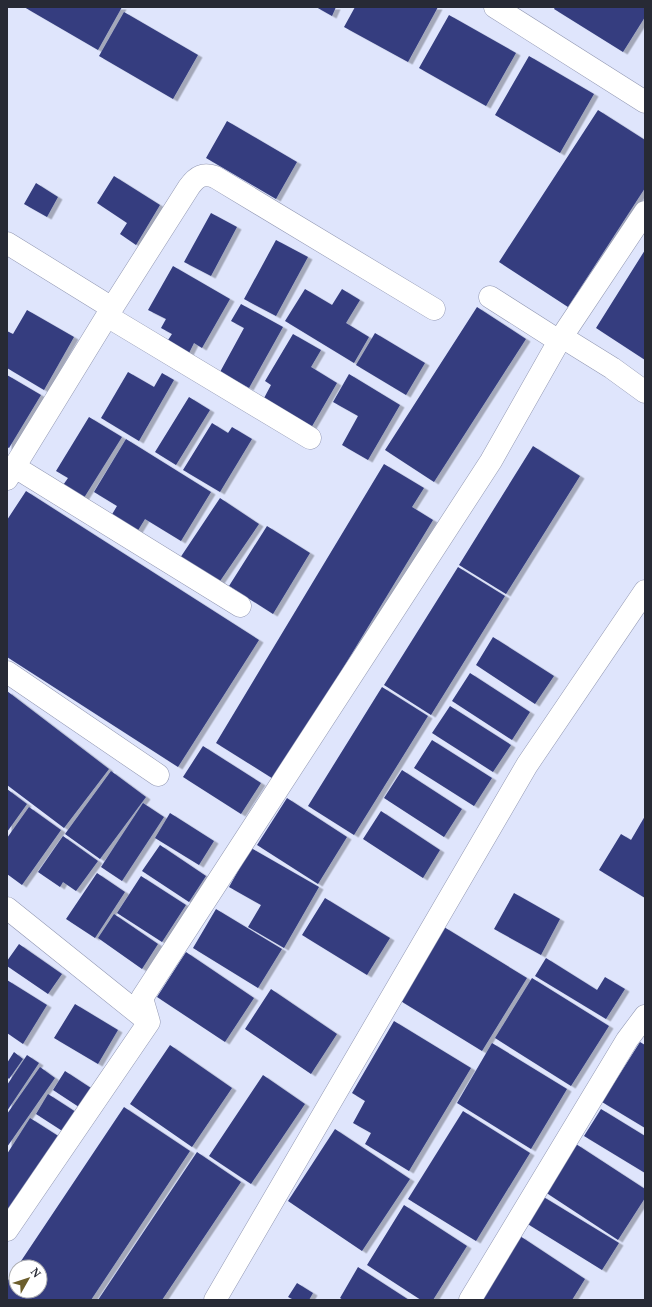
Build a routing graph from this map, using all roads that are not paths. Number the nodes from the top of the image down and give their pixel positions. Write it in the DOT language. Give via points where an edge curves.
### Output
graph roads {
  1 [pos="496,7"];
  2 [pos="645,102"];
  3 [pos="645,212"];
  4 [pos="7,243"];
  5 [pos="490,297"];
  6 [pos="434,309"];
  7 [pos="110,312"];
  8 [pos="560,339"];
  9 [pos="645,392"];
  10 [pos="310,438"];
  11 [pos="11,473"];
  12 [pos="645,591"];
  13 [pos="240,606"];
  14 [pos="7,672"];
  15 [pos="158,775"];
  16 [pos="7,908"];
  17 [pos="645,1016"];
  18 [pos="148,1022"];
  19 [pos="7,1230"];
  20 [pos="215,1300"];
  21 [pos="470,1300"];
  1 -- 2 [label="street"];
  3 -- 8 [label="street"];
  4 -- 7 [label="street"];
  5 -- 8 [label="street"];
  6 -- 7 [label="street" via="215,177 204,175 189,186"];
  7 -- 10 [label="street"];
  7 -- 11 [label="street"];
  8 -- 9 [label="street" via="612,368"];
  8 -- 18 [label="street" via="491,461 142,998"];
  11 -- 13 [label="street"];
  12 -- 20 [label="street" via="526,765"];
  14 -- 15 [label="street"];
  16 -- 18 [label="street"];
  17 -- 21 [label="street" via="627,1040"];
  18 -- 19 [label="street"];
}
